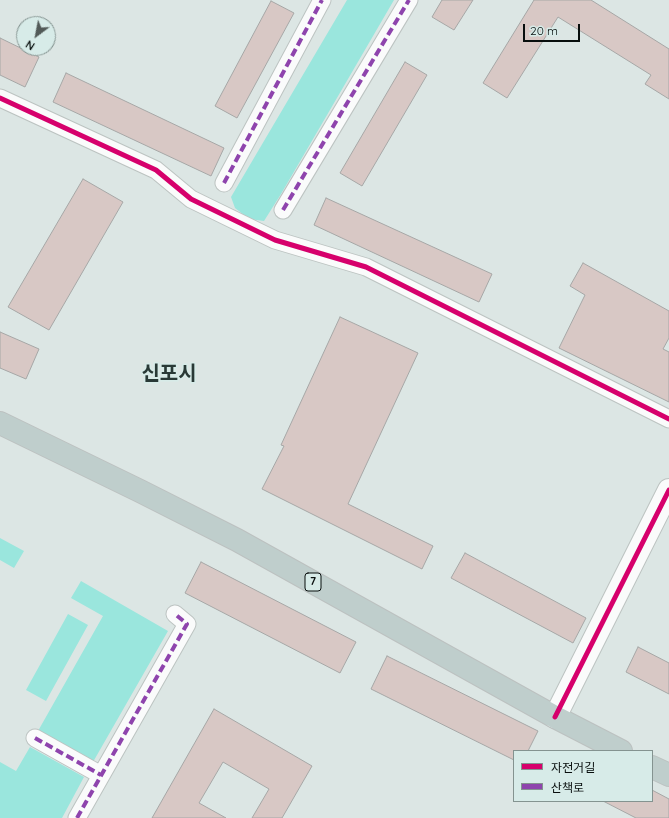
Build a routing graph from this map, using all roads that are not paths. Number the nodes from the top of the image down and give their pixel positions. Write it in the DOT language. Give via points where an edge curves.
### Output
graph roads {
  1 [pos="322,0"];
  2 [pos="410,0"];
  3 [pos="0,98"];
  4 [pos="224,183"];
  5 [pos="283,210"];
  6 [pos="669,419"];
  7 [pos="0,423"];
  8 [pos="669,490"];
  9 [pos="176,614"];
  10 [pos="555,717"];
  11 [pos="34,738"];
  12 [pos="619,750"];
  13 [pos="653,767"];
  14 [pos="101,775"];
  15 [pos="669,775"];
  16 [pos="77,818"];
  1 -- 4 [label="street"];
  2 -- 5 [label="street"];
  3 -- 6 [label="street" via="156,170 192,199 275,240 366,267"];
  7 -- 10 [label="highway, 7" via="237,540"];
  8 -- 10 [label="street"];
  9 -- 14 [label="street" via="187,624"];
  10 -- 12 [label="highway, 7"];
  11 -- 14 [label="street"];
  13 -- 15 [label="highway"];
  14 -- 16 [label="street"];
}
